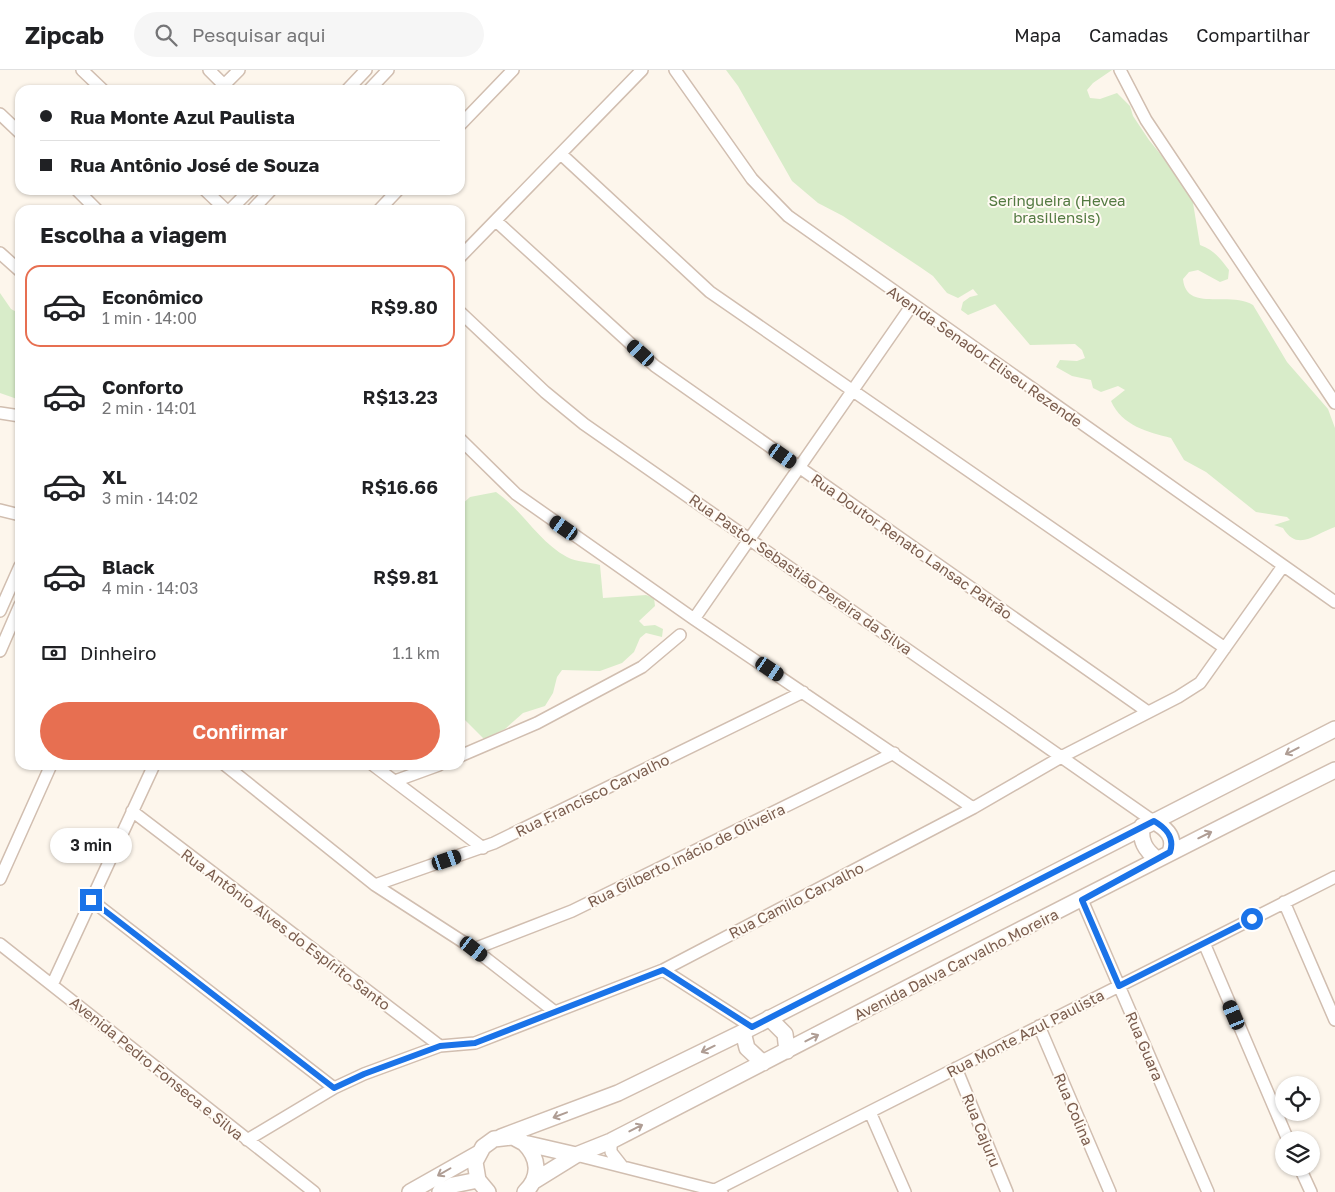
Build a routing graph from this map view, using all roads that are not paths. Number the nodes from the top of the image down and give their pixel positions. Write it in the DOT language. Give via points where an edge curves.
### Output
graph roads {
  1 [pos="82,70"];
  2 [pos="209,70"];
  3 [pos="239,70"];
  4 [pos="366,70"];
  5 [pos="388,70"];
  6 [pos="513,70"];
  7 [pos="642,70"];
  8 [pos="675,70"];
  9 [pos="1120,70"];
  10 [pos="98,85"];
  11 [pos="220,85"];
  12 [pos="225,85"];
  13 [pos="352,85"];
  14 [pos="374,85"];
  15 [pos="0,114"];
  16 [pos="465,120"];
  17 [pos="15,128"];
  18 [pos="562,155"];
  19 [pos="82,195"];
  20 [pos="210,195"];
  21 [pos="245,195"];
  22 [pos="266,195"];
  23 [pos="393,195"];
  24 [pos="92,205"];
  25 [pos="221,205"];
  26 [pos="235,205"];
  27 [pos="257,205"];
  28 [pos="384,205"];
  29 [pos="496,220"];
  30 [pos="465,251"];
  31 [pos="0,253"];
  32 [pos="15,266"];
  33 [pos="912,305"];
  34 [pos="465,317"];
  35 [pos="855,390"];
  36 [pos="1335,403"];
  37 [pos="0,413"];
  38 [pos="15,415"];
  39 [pos="465,444"];
  40 [pos="799,467"];
  41 [pos="0,510"];
  42 [pos="15,514"];
  43 [pos="750,538"];
  44 [pos="1283,566"];
  45 [pos="15,577"];
  46 [pos="1335,602"];
  47 [pos="0,611"];
  48 [pos="15,616"];
  49 [pos="694,619"];
  50 [pos="680,634"];
  51 [pos="1225,648"];
  52 [pos="0,651"];
  53 [pos="803,692"];
  54 [pos="1148,712"];
  55 [pos="1335,728"];
  56 [pos="894,753"];
  57 [pos="465,754"];
  58 [pos="1064,756"];
  59 [pos="49,770"];
  60 [pos="152,770"];
  61 [pos="231,770"];
  62 [pos="380,770"];
  63 [pos="425,770"];
  64 [pos="1334,774"];
  65 [pos="395,781"];
  66 [pos="973,808"];
  67 [pos="132,811"];
  68 [pos="1148,824"];
  69 [pos="482,848"];
  70 [pos="1163,856"];
  71 [pos="1335,877"];
  72 [pos="0,878"];
  73 [pos="375,885"];
  74 [pos="91,900"];
  75 [pos="1082,900"];
  76 [pos="1284,902"];
  77 [pos="1204,943"];
  78 [pos="0,944"];
  79 [pos="474,949"];
  80 [pos="663,970"];
  81 [pos="52,985"];
  82 [pos="1119,986"];
  83 [pos="555,1012"];
  84 [pos="769,1018"];
  85 [pos="1335,1020"];
  86 [pos="1039,1026"];
  87 [pos="747,1030"];
  88 [pos="440,1046"];
  89 [pos="787,1051"];
  90 [pos="762,1063"];
  91 [pos="956,1068"];
  92 [pos="334,1088"];
  93 [pos="870,1112"];
  94 [pos="1284,1131"];
  95 [pos="501,1137"];
  96 [pos="247,1140"];
  97 [pos="610,1141"];
  98 [pos="524,1143"];
  99 [pos="479,1152"];
  100 [pos="576,1155"];
  101 [pos="622,1166"];
  102 [pos="1304,1176"];
  103 [pos="478,1180"];
  104 [pos="527,1189"];
  105 [pos="719,1191"];
  106 [pos="314,1192"];
  107 [pos="410,1192"];
  108 [pos="440,1192"];
  109 [pos="488,1192"];
  110 [pos="905,1192"];
  111 [pos="1007,1192"];
  112 [pos="1110,1192"];
  113 [pos="1208,1192"];
  114 [pos="1311,1192"];
  1 -- 10 [label="street"];
  2 -- 11 [label="street"];
  3 -- 12 [label="street"];
  4 -- 13 [label="street"];
  5 -- 14 [label="street"];
  6 -- 16 [label="street"];
  7 -- 18 [label="street"];
  8 -- 33 [label="street, Avenida Senador Eliseu Rezende" via="766,196 788,216"];
  9 -- 36 [label="street" via="1146,120"];
  15 -- 17 [label="street"];
  18 -- 29 [label="street"];
  18 -- 35 [label="street" via="710,292"];
  19 -- 24 [label="street"];
  20 -- 25 [label="street"];
  21 -- 26 [label="street"];
  22 -- 27 [label="street"];
  23 -- 28 [label="street"];
  29 -- 30 [label="street"];
  29 -- 40 [label="street, Rua Doutor Renato Lansac Patrão" via="655,366"];
  31 -- 32 [label="street"];
  33 -- 35 [label="street"];
  33 -- 44 [label="street, Avenida Senador Eliseu Rezende"];
  34 -- 43 [label="street, Rua Pastor Sebastião Pereira da Silva" via="584,424"];
  35 -- 40 [label="street"];
  35 -- 51 [label="street"];
  37 -- 38 [label="street"];
  39 -- 49 [label="street" via="516,494"];
  40 -- 43 [label="street"];
  40 -- 54 [label="street, Rua Doutor Renato Lansac Patrão"];
  41 -- 42 [label="street"];
  43 -- 49 [label="street"];
  43 -- 58 [label="street, Rua Pastor Sebastião Pereira da Silva"];
  44 -- 46 [label="street, Avenida Senador Eliseu Rezende"];
  44 -- 51 [label="street, Rua Camilo Carvalho"];
  45 -- 47 [label="street"];
  48 -- 52 [label="street"];
  49 -- 53 [label="street"];
  50 -- 57 [label="street" via="642,667 537,723"];
  51 -- 54 [label="street, Rua Camilo Carvalho" via="1200,683"];
  53 -- 56 [label="street"];
  53 -- 69 [label="street, Rua Francisco Carvalho"];
  54 -- 58 [label="street, Rua Camilo Carvalho"];
  55 -- 68 [label="street, one-way"];
  56 -- 66 [label="street"];
  56 -- 79 [label="street, Rua Gilberto Inácio de Oliveira" via="572,911"];
  58 -- 66 [label="street, Rua Camilo Carvalho"];
  58 -- 68 [label="street, Rua Pastor Sebastião Pereira da Silva"];
  59 -- 72 [label="street"];
  60 -- 67 [label="street"];
  61 -- 73 [label="street"];
  62 -- 65 [label="street"];
  63 -- 65 [label="street"];
  70 -- 64 [label="street, Avenida Dalva Carvalho Moreira, one-way"];
  65 -- 69 [label="street"];
  66 -- 80 [label="street, Rua Camilo Carvalho"];
  67 -- 74 [label="street"];
  67 -- 88 [label="street, Rua Antônio Alves do Espírito Santo"];
  68 -- 70 [label="street" via="1142,841 1146,849"];
  68 -- 70 [label="street" via="1164,827 1168,833 1172,845"];
  68 -- 84 [label="street"];
  69 -- 73 [label="street, Rua Francisco Carvalho"];
  70 -- 75 [label="street, Avenida Dalva Carvalho Moreira"];
  71 -- 76 [label="street, Rua Monte Azul Paulista"];
  73 -- 79 [label="street"];
  74 -- 81 [label="street"];
  74 -- 92 [label="street"];
  75 -- 82 [label="street, Rua Guara"];
  89 -- 75 [label="street, Avenida Dalva Carvalho Moreira, one-way"];
  76 -- 77 [label="street, Rua Monte Azul Paulista"];
  76 -- 85 [label="street"];
  77 -- 82 [label="street, Rua Monte Azul Paulista"];
  77 -- 94 [label="street"];
  78 -- 81 [label="street, Avenida Pedro Fonseca e Silva"];
  79 -- 83 [label="street"];
  80 -- 83 [label="street, Rua Camilo Carvalho"];
  80 -- 87 [label="street"];
  81 -- 96 [label="street, Avenida Pedro Fonseca e Silva"];
  82 -- 86 [label="street, Rua Monte Azul Paulista"];
  82 -- 113 [label="street, Rua Guara"];
  83 -- 88 [label="street, Rua Camilo Carvalho" via="475,1043"];
  84 -- 87 [label="street"];
  84 -- 89 [label="street" via="785,1034"];
  86 -- 91 [label="street, Rua Monte Azul Paulista"];
  86 -- 112 [label="street, Rua Colina"];
  87 -- 90 [label="street" via="747,1048"];
  87 -- 95 [label="street, one-way" via="618,1093"];
  88 -- 92 [label="street, Rua Camilo Carvalho"];
  89 -- 90 [label="street, Avenida Dalva Carvalho Moreira"];
  97 -- 90 [label="street, Avenida Dalva Carvalho Moreira, one-way"];
  91 -- 93 [label="street, Rua Monte Azul Paulista"];
  91 -- 111 [label="street, Rua Cajuru"];
  92 -- 96 [label="street, Rua Camilo Carvalho"];
  93 -- 105 [label="street, Rua Monte Azul Paulista"];
  93 -- 110 [label="street"];
  95 -- 98 [label="street" via="513,1137"];
  95 -- 99 [label="street" via="488,1142"];
  96 -- 106 [label="street, Avenida Pedro Fonseca e Silva"];
  97 -- 100 [label="street, Avenida Dalva Carvalho Moreira"];
  97 -- 101 [label="street" via="611,1152"];
  98 -- 100 [label="street"];
  98 -- 104 [label="street" via="536,1160 537,1171"];
  99 -- 103 [label="street" via="475,1171"];
  99 -- 107 [label="street, one-way"];
  100 -- 101 [label="street"];
  100 -- 104 [label="street, Avenida Dalva Carvalho Moreira"];
  101 -- 105 [label="street"];
  102 -- 114 [label="street"];
  103 -- 108 [label="street" via="453,1185"];
  103 -- 109 [label="street"];
}
